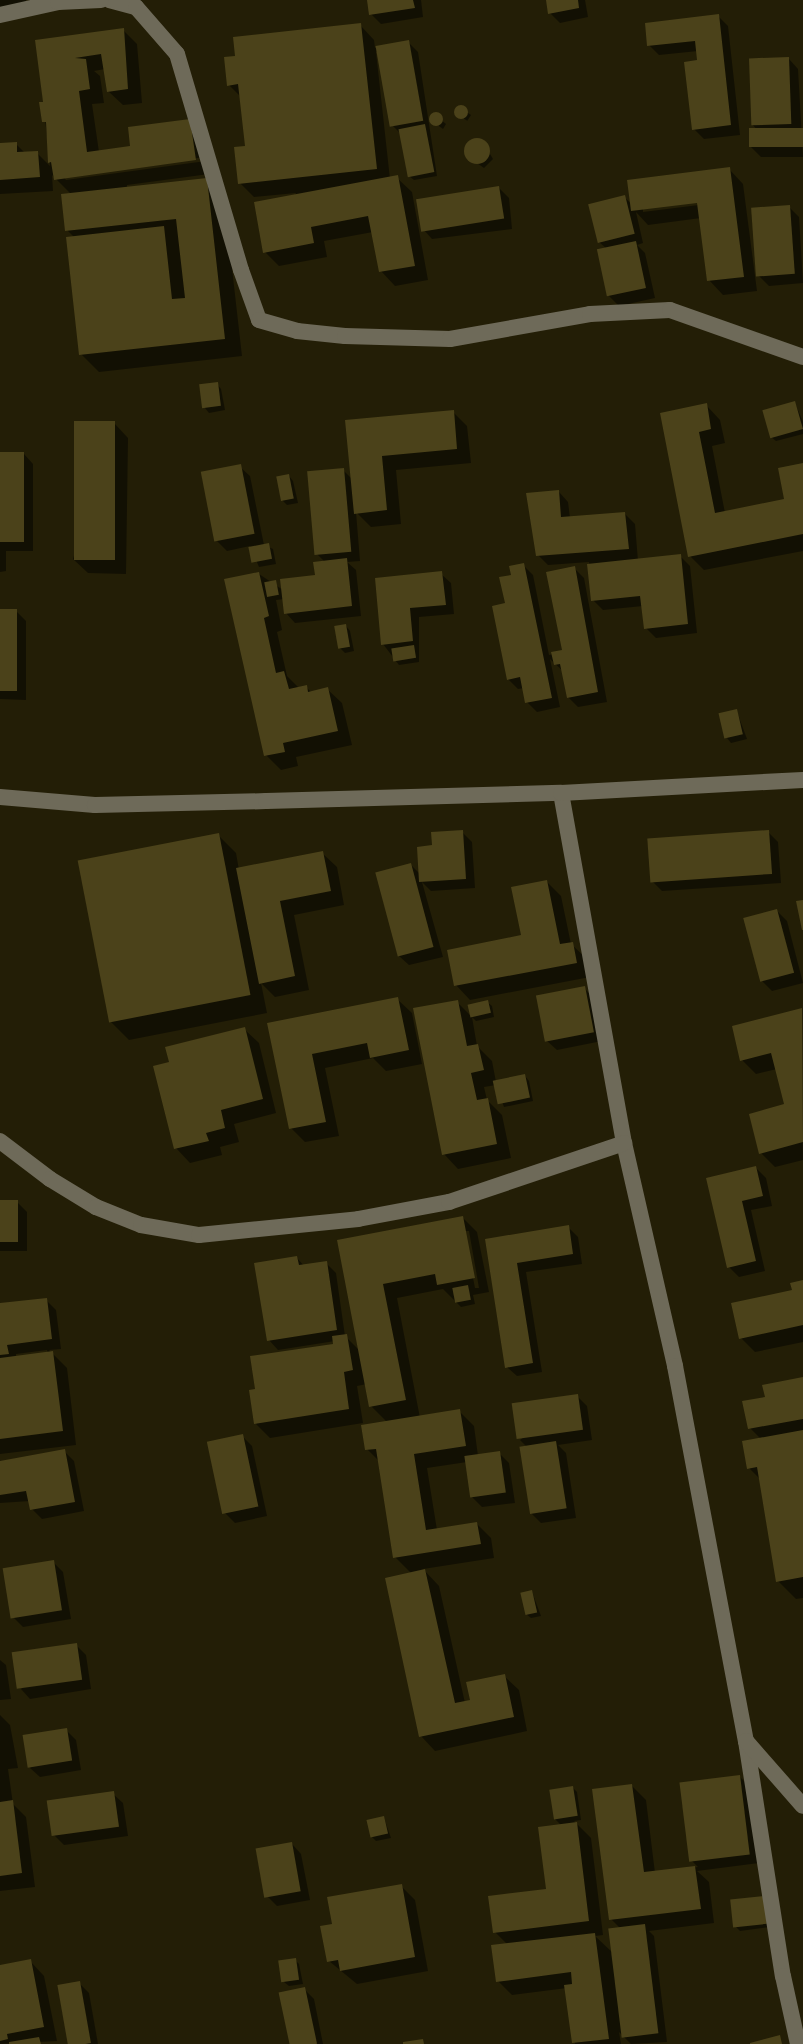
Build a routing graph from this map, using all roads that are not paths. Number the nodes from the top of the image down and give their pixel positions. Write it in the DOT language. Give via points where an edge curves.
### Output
graph roads {
  1 [pos="101,0"];
  2 [pos="109,0"];
  3 [pos="0,15"];
  4 [pos="803,357"];
  5 [pos="803,780"];
  6 [pos="561,793"];
  7 [pos="0,797"];
  8 [pos="0,1141"];
  9 [pos="624,1143"];
  10 [pos="746,1741"];
  11 [pos="803,1806"];
  12 [pos="798,2044"];
  1 -- 3 [label="street" via="58,2"];
  2 -- 4 [label="street" via="136,7 177,54 259,320 333,335 450,339 590,314 670,310"];
  5 -- 6 [label="street"];
  6 -- 7 [label="street" via="95,805"];
  6 -- 9 [label="street"];
  8 -- 9 [label="street" via="96,1207 141,1225 199,1235 358,1219 449,1202"];
  9 -- 10 [label="street" via="675,1366"];
  10 -- 11 [label="street"];
  10 -- 12 [label="street"];
}
